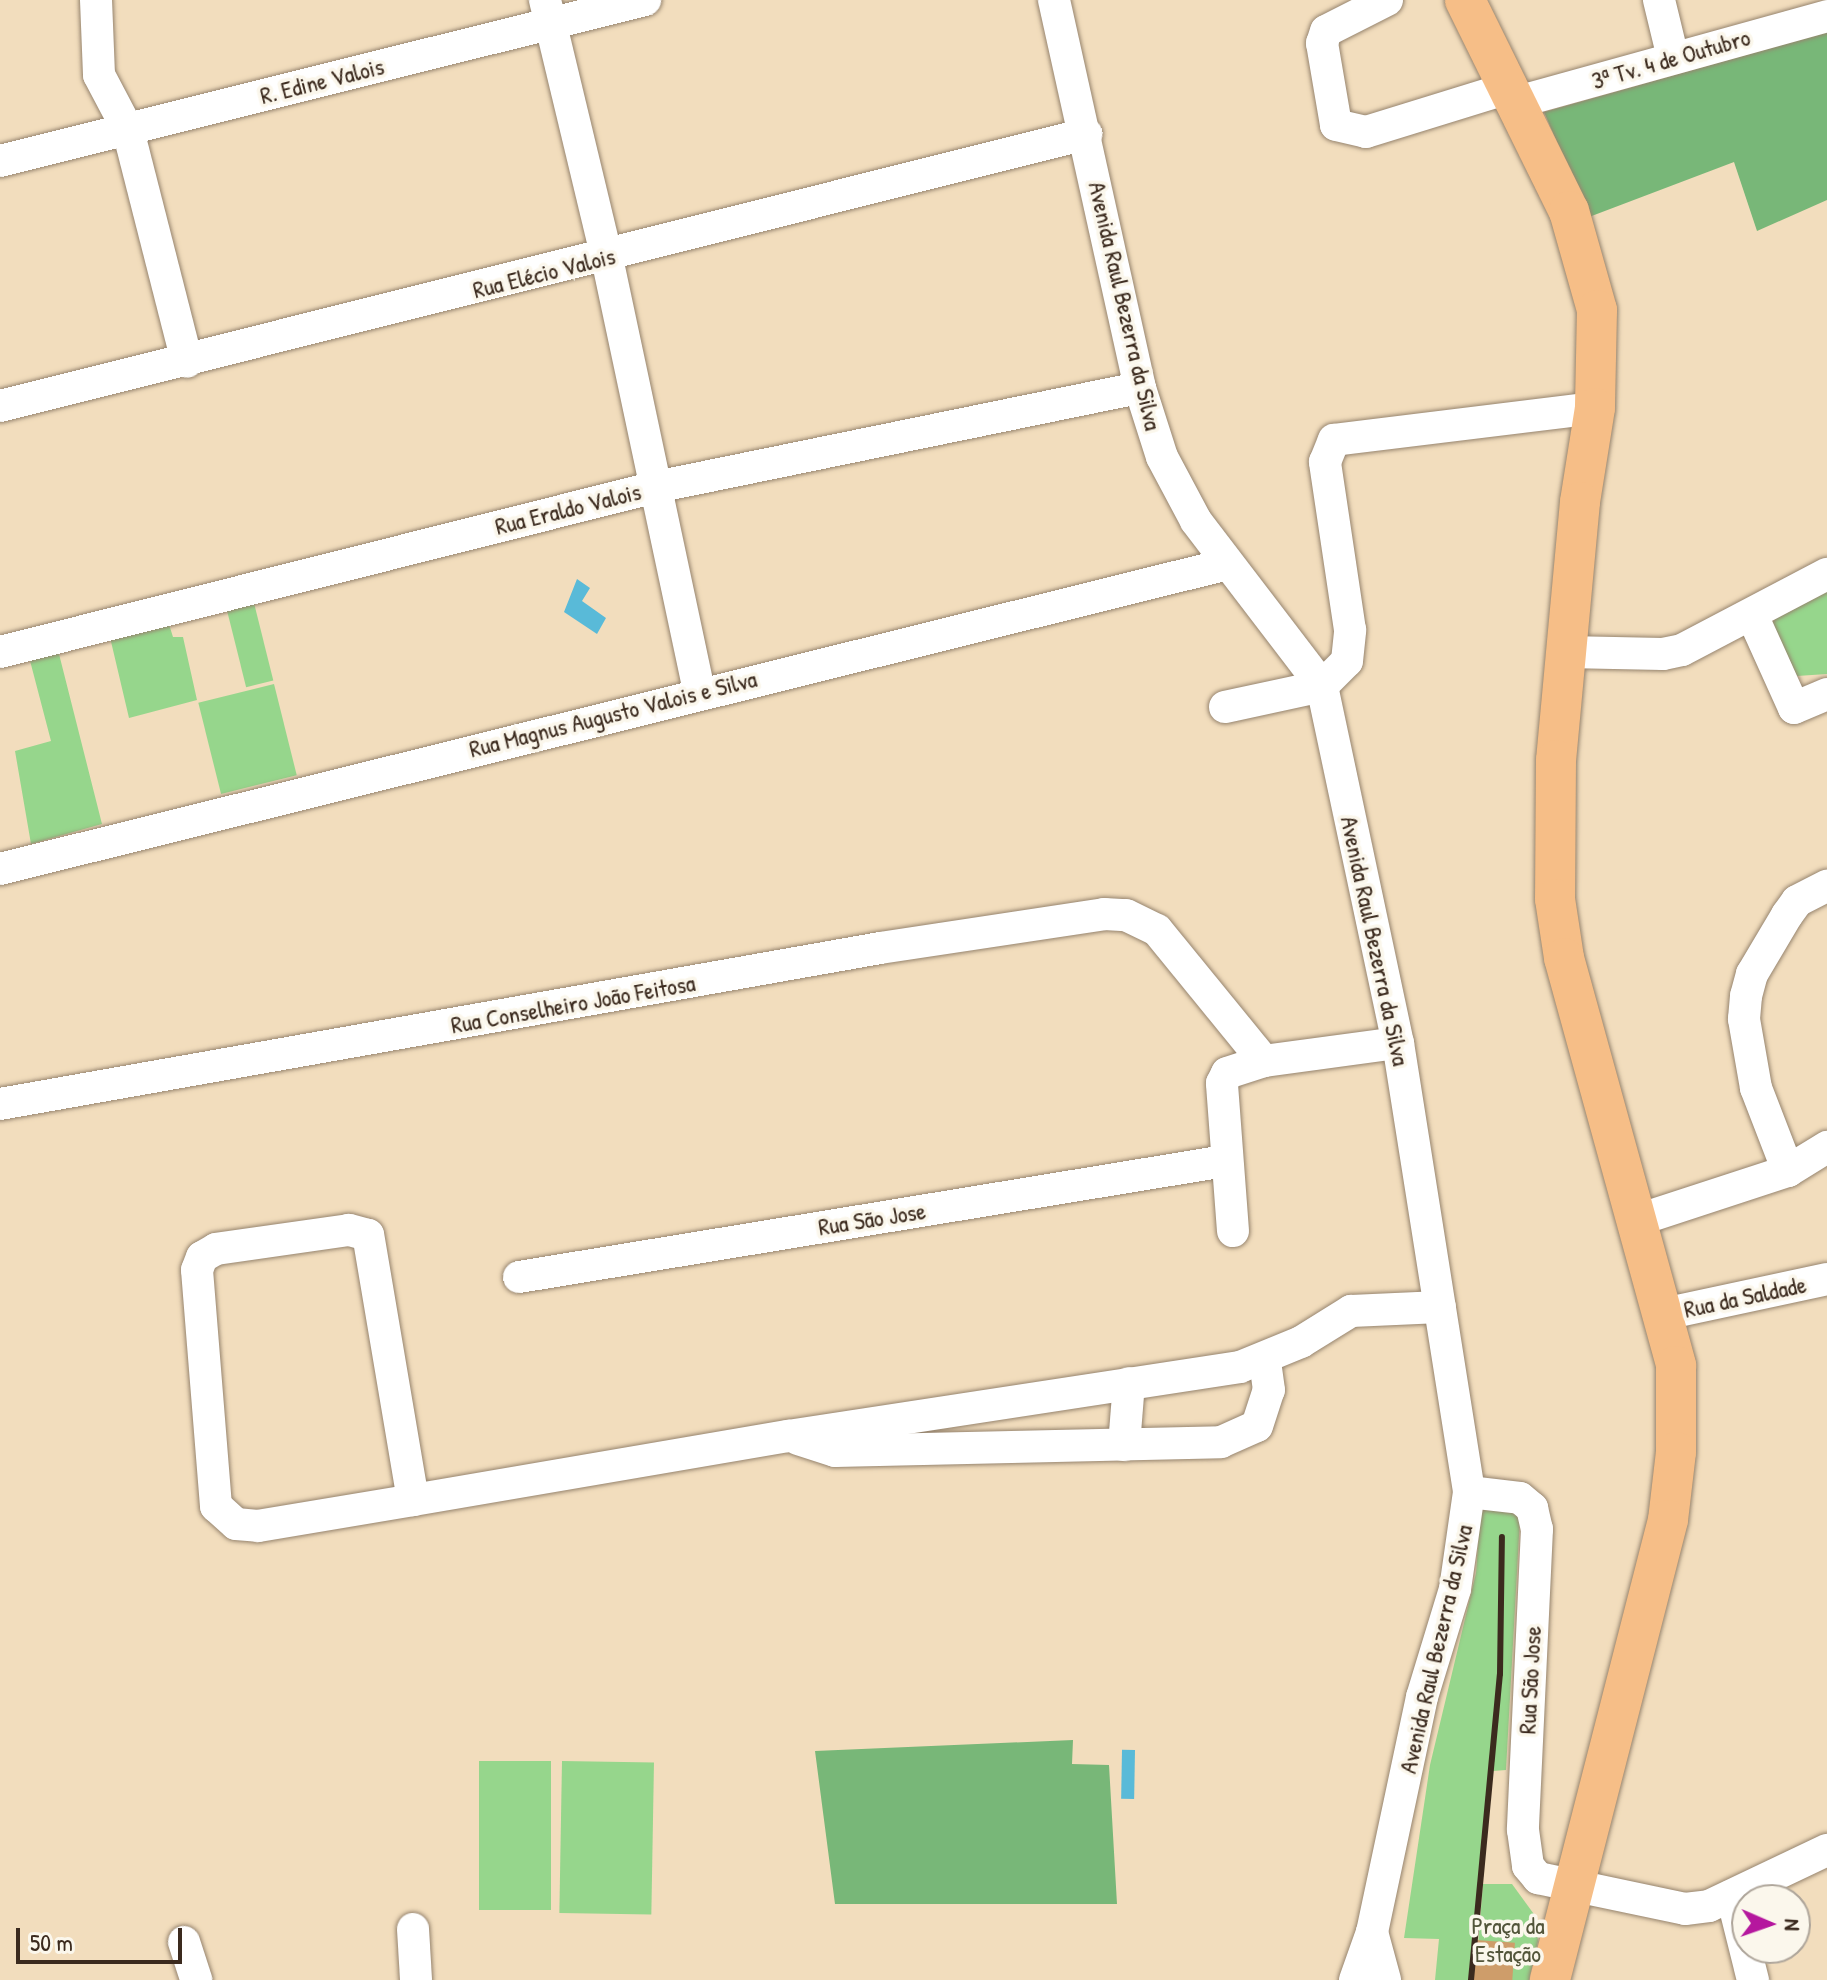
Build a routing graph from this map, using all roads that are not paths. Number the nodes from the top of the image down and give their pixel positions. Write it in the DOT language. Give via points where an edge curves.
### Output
graph roads {
  1 [pos="96,0"];
  2 [pos="645,0"];
  3 [pos="1054,0"];
  4 [pos="1387,0"];
  5 [pos="1465,0"];
  6 [pos="1659,0"];
  7 [pos="548,11"];
  8 [pos="1819,11"];
  9 [pos="1673,58"];
  10 [pos="1511,96"];
  11 [pos="128,130"];
  12 [pos="1086,134"];
  13 [pos="0,161"];
  14 [pos="607,258"];
  15 [pos="187,362"];
  16 [pos="1140,388"];
  17 [pos="0,406"];
  18 [pos="1595,408"];
  19 [pos="656,487"];
  20 [pos="1228,564"];
  21 [pos="1827,574"];
  22 [pos="1752,615"];
  23 [pos="0,652"];
  24 [pos="1566,652"];
  25 [pos="1322,686"];
  26 [pos="699,692"];
  27 [pos="1827,694"];
  28 [pos="1225,707"];
  29 [pos="0,869"];
  30 [pos="1827,886"];
  31 [pos="1398,1043"];
  32 [pos="1264,1061"];
  33 [pos="0,1104"];
  34 [pos="1827,1147"];
  35 [pos="1225,1161"];
  36 [pos="1788,1171"];
  37 [pos="1638,1220"];
  38 [pos="1233,1231"];
  39 [pos="519,1277"];
  40 [pos="1827,1279"];
  41 [pos="1440,1307"];
  42 [pos="1664,1314"];
  43 [pos="1265,1360"];
  44 [pos="1129,1383"];
  45 [pos="789,1436"];
  46 [pos="1124,1445"];
  47 [pos="1469,1492"];
  48 [pos="413,1500"];
  49 [pos="1827,1850"];
  50 [pos="1757,1884"];
  51 [pos="1575,1888"];
  52 [pos="1731,1896"];
  53 [pos="413,1929"];
  54 [pos="184,1942"];
  55 [pos="1376,1979"];
  56 [pos="196,1980"];
  57 [pos="416,1980"];
  58 [pos="1550,1980"];
  1 -- 11 [label="street" via="99,75"];
  2 -- 7 [label="street, R. Edine Valois"];
  3 -- 12 [label="street, Avenida Raul Bezerra da Silva"];
  4 -- 10 [label="street, 3ª Tv. 4 de Outubro" via="1326,31 1322,43 1336,125 1366,132"];
  5 -- 10 [label="main road"];
  6 -- 9 [label="street"];
  7 -- 11 [label="street, R. Edine Valois"];
  7 -- 14 [label="street"];
  8 -- 9 [label="street, 3ª Tv. 4 de Outubro"];
  9 -- 10 [label="street, 3ª Tv. 4 de Outubro"];
  10 -- 18 [label="main road" via="1580,242 1598,324"];
  11 -- 13 [label="street, R. Edine Valois"];
  11 -- 15 [label="street"];
  12 -- 14 [label="street, Rua Elécio Valois"];
  12 -- 16 [label="street, Avenida Raul Bezerra da Silva"];
  14 -- 15 [label="street, Rua Elécio Valois"];
  14 -- 19 [label="street"];
  15 -- 17 [label="street, Rua Elécio Valois"];
  16 -- 19 [label="street, Rua Eraldo Valois"];
  16 -- 20 [label="street, Avenida Raul Bezerra da Silva" via="1162,457 1196,521"];
  18 -- 24 [label="main road"];
  18 -- 25 [label="street" via="1343,437 1328,448 1325,462 1350,646 1347,661"];
  19 -- 23 [label="street, Rua Eraldo Valois"];
  19 -- 26 [label="street"];
  20 -- 25 [label="street, Avenida Raul Bezerra da Silva"];
  20 -- 26 [label="street, Rua Magnus Augusto Valois e Silva"];
  21 -- 22 [label="street"];
  22 -- 24 [label="street" via="1663,654"];
  22 -- 27 [label="street" via="1794,708"];
  24 -- 37 [label="main road" via="1554,843 1559,936"];
  25 -- 28 [label="street"];
  25 -- 31 [label="street, Avenida Raul Bezerra da Silva"];
  26 -- 29 [label="street, Rua Magnus Augusto Valois e Silva"];
  30 -- 36 [label="street" via="1797,901 1752,974 1746,996 1744,1019 1756,1088"];
  31 -- 32 [label="street"];
  31 -- 41 [label="street, Avenida Raul Bezerra da Silva"];
  32 -- 33 [label="street, Rua Conselheiro João Feitosa" via="1146,922 1104,914 880,948"];
  32 -- 35 [label="street" via="1235,1068 1222,1083"];
  34 -- 36 [label="street"];
  35 -- 38 [label="street"];
  35 -- 39 [label="street, Rua São Jose"];
  36 -- 37 [label="street"];
  37 -- 42 [label="main road"];
  40 -- 42 [label="street, Rua da Saldade"];
  41 -- 43 [label="street" via="1351,1311"];
  41 -- 47 [label="street, Avenida Raul Bezerra da Silva"];
  42 -- 51 [label="main road" via="1676,1366 1676,1452 1668,1520"];
  43 -- 44 [label="street"];
  43 -- 46 [label="street" via="1269,1390 1257,1426 1221,1442"];
  44 -- 45 [label="street"];
  44 -- 46 [label="street"];
  45 -- 46 [label="street" via="835,1451"];
  45 -- 48 [label="street"];
  47 -- 51 [label="street, Rua São Jose" via="1520,1498 1532,1508 1537,1529 1523,1830 1528,1866 1538,1878"];
  47 -- 55 [label="street, Avenida Raul Bezerra da Silva" via="1455,1589 1422,1697 1372,1932"];
  48 -- 48 [label="street" via="258,1526 223,1517 216,1506 197,1270 202,1257 216,1249 349,1230 368,1235"];
  49 -- 50 [label="street"];
  51 -- 52 [label="street" via="1685,1909"];
  51 -- 58 [label="main road"];
  53 -- 57 [label="street"];
  54 -- 56 [label="street"];
}
